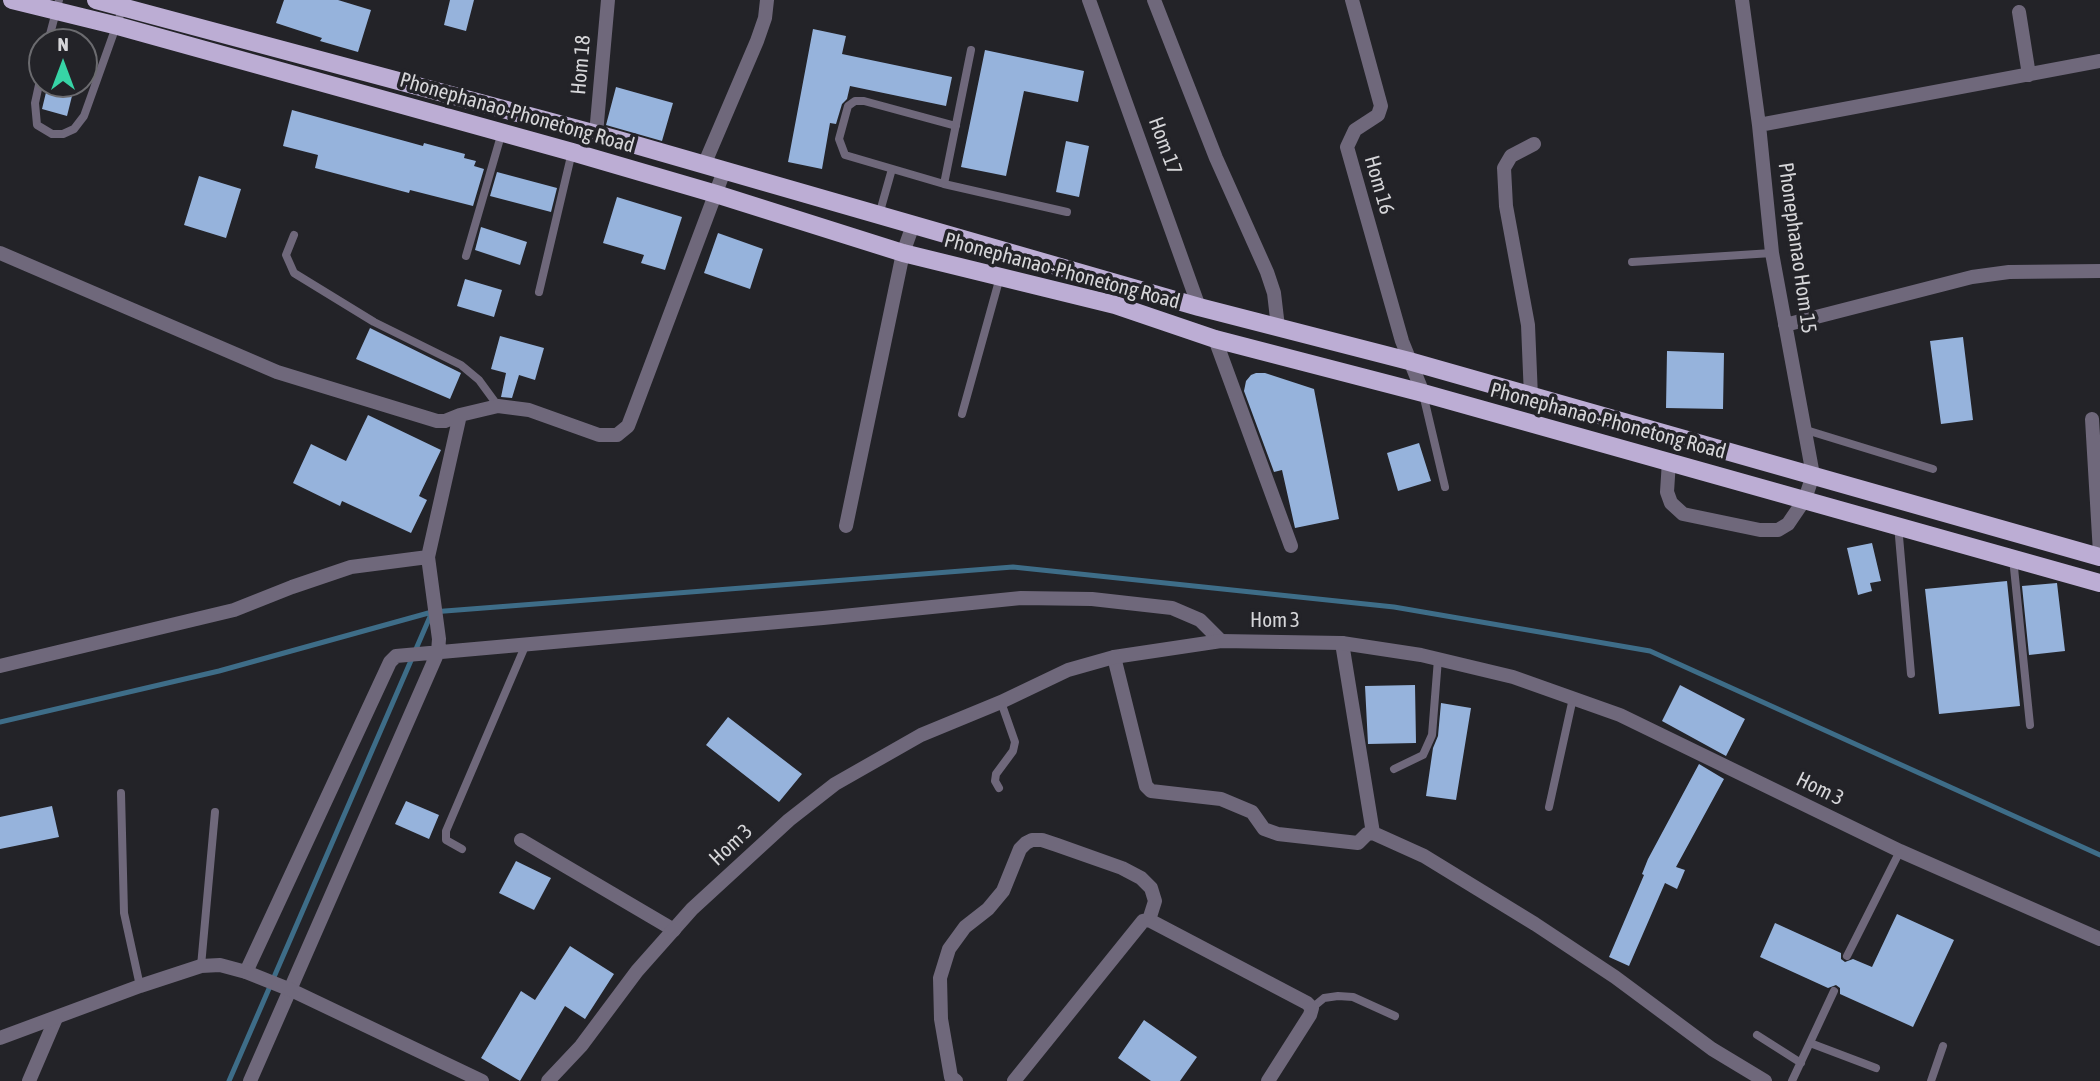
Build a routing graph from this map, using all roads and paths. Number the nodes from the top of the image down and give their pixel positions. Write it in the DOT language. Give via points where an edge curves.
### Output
graph roads {
  1 [pos="12,0"];
  2 [pos="96,0"];
  3 [pos="608,0"];
  4 [pos="767,0"];
  5 [pos="1089,0"];
  6 [pos="1154,0"];
  7 [pos="1352,0"];
  8 [pos="1742,0"];
  9 [pos="57,6"];
  10 [pos="123,7"];
  11 [pos="2019,12"];
  12 [pos="117,26"];
  13 [pos="52,28"];
  14 [pos="971,50"];
  15 [pos="2100,61"];
  16 [pos="2028,75"];
  17 [pos="98,78"];
  18 [pos="36,98"];
  19 [pos="91,98"];
  20 [pos="1759,125"];
  21 [pos="956,126"];
  22 [pos="502,132"];
  23 [pos="596,134"];
  24 [pos="1534,144"];
  25 [pos="572,152"];
  26 [pos="704,165"];
  27 [pos="892,169"];
  28 [pos="724,171"];
  29 [pos="944,184"];
  30 [pos="716,194"];
  31 [pos="1067,212"];
  32 [pos="879,215"];
  33 [pos="913,225"];
  34 [pos="294,234"];
  35 [pos="0,253"];
  36 [pos="903,253"];
  37 [pos="1772,253"];
  38 [pos="466,256"];
  39 [pos="1632,262"];
  40 [pos="2100,271"];
  41 [pos="1000,277"];
  42 [pos="1121,284"];
  43 [pos="539,292"];
  44 [pos="1115,305"];
  45 [pos="1199,307"];
  46 [pos="1785,325"];
  47 [pos="1278,327"];
  48 [pos="1215,339"];
  49 [pos="1409,361"];
  50 [pos="1423,393"];
  51 [pos="1531,397"];
  52 [pos="498,407"];
  53 [pos="962,414"];
  54 [pos="460,415"];
  55 [pos="2092,419"];
  56 [pos="1806,430"];
  57 [pos="1669,461"];
  58 [pos="1933,468"];
  59 [pos="1813,475"];
  60 [pos="1445,487"];
  61 [pos="1805,499"];
  62 [pos="1898,525"];
  63 [pos="846,526"];
  64 [pos="1291,546"];
  65 [pos="2100,555"];
  66 [pos="2013,558"];
  67 [pos="429,561"];
  68 [pos="2100,583"];
  69 [pos="1221,641"];
  70 [pos="1342,643"];
  71 [pos="526,644"];
  72 [pos="434,648"];
  73 [pos="1114,657"];
  74 [pos="1438,659"];
  75 [pos="0,666"];
  76 [pos="1911,674"];
  77 [pos="1573,698"];
  78 [pos="1001,702"];
  79 [pos="2029,725"];
  80 [pos="1394,769"];
  81 [pos="999,788"];
  82 [pos="121,793"];
  83 [pos="1549,807"];
  84 [pos="215,812"];
  85 [pos="1373,833"];
  86 [pos="521,839"];
  87 [pos="462,849"];
  88 [pos="1900,851"];
  89 [pos="1149,920"];
  90 [pos="674,930"];
  91 [pos="2100,939"];
  92 [pos="1847,956"];
  93 [pos="201,966"];
  94 [pos="248,973"];
  95 [pos="140,986"];
  96 [pos="287,989"];
  97 [pos="1834,991"];
  98 [pos="1312,1008"];
  99 [pos="1395,1016"];
  100 [pos="56,1018"];
  101 [pos="1757,1035"];
  102 [pos="0,1038"];
  103 [pos="1810,1043"];
  104 [pos="1943,1046"];
  105 [pos="1801,1063"];
  106 [pos="1876,1068"];
  107 [pos="951,1080"];
  108 [pos="29,1081"];
  109 [pos="250,1081"];
  110 [pos="482,1081"];
  111 [pos="548,1081"];
  112 [pos="1014,1081"];
  113 [pos="1268,1081"];
  114 [pos="1765,1081"];
  115 [pos="1793,1081"];
  116 [pos="1931,1081"];
  1 -- 9 [label="main road, Phonephanao-Phonetong Road"];
  2 -- 10 [label="main road, Phonephanao-Phonetong Road"];
  3 -- 23 [label="street, Hom 18"];
  4 -- 26 [label="street" via="757,41"];
  5 -- 45 [label="street, Hom 17"];
  6 -- 47 [label="street" via="1216,158 1268,272"];
  7 -- 49 [label="street, Hom 16" via="1381,106 1378,115 1356,130 1347,148"];
  8 -- 20 [label="street, Phonephanao Hom 15"];
  9 -- 12 [label="main road, Phonephanao-Phonetong Road"];
  9 -- 13 [label="lane"];
  10 -- 12 [label="lane"];
  10 -- 23 [label="main road, Phonephanao-Phonetong Road"];
  11 -- 16 [label="street"];
  12 -- 17 [label="lane"];
  12 -- 22 [label="main road, Phonephanao-Phonetong Road"];
  14 -- 21 [label="lane"];
  15 -- 16 [label="street"];
  16 -- 20 [label="street"];
  18 -- 19 [label="lane" via="37,125 52,134 63,134 84,116"];
  20 -- 37 [label="street, Phonephanao Hom 15"];
  21 -- 27 [label="lane" via="855,101 848,106 839,139 841,149 845,155"];
  21 -- 29 [label="lane"];
  22 -- 25 [label="main road, Phonephanao-Phonetong Road"];
  22 -- 38 [label="lane"];
  23 -- 26 [label="main road, Phonephanao-Phonetong Road"];
  24 -- 51 [label="street" via="1511,156 1504,168 1506,206 1528,326"];
  25 -- 30 [label="main road, Phonephanao-Phonetong Road"];
  25 -- 43 [label="lane"];
  26 -- 28 [label="main road, Phonephanao-Phonetong Road"];
  27 -- 29 [label="lane"];
  27 -- 32 [label="lane"];
  28 -- 30 [label="street"];
  28 -- 32 [label="main road, Phonephanao-Phonetong Road"];
  29 -- 31 [label="lane"];
  30 -- 36 [label="main road, Phonephanao-Phonetong Road"];
  30 -- 52 [label="street" via="623,431 599,435 529,410"];
  32 -- 33 [label="main road, Phonephanao-Phonetong Road"];
  33 -- 36 [label="street"];
  33 -- 42 [label="main road, Phonephanao-Phonetong Road"];
  34 -- 52 [label="lane" via="286,255 294,273 374,322 461,365 479,380"];
  35 -- 54 [label="street" via="277,372 436,421"];
  36 -- 41 [label="main road, Phonephanao-Phonetong Road"];
  36 -- 63 [label="street"];
  37 -- 39 [label="lane"];
  37 -- 46 [label="street, Phonephanao Hom 15"];
  40 -- 46 [label="street" via="1972,277"];
  41 -- 44 [label="main road, Phonephanao-Phonetong Road"];
  41 -- 53 [label="lane"];
  42 -- 44 [label="main road"];
  42 -- 45 [label="main road, Phonephanao-Phonetong Road"];
  44 -- 48 [label="main road, Phonephanao-Phonetong Road"];
  45 -- 47 [label="main road, Phonephanao-Phonetong Road"];
  46 -- 56 [label="street, Phonephanao Hom 15"];
  47 -- 49 [label="main road, Phonephanao-Phonetong Road"];
  48 -- 50 [label="main road, Phonephanao-Phonetong Road"];
  48 -- 64 [label="street"];
  49 -- 50 [label="street, Hom 16"];
  49 -- 51 [label="main road, Phonephanao-Phonetong Road"];
  50 -- 57 [label="main road, Phonephanao-Phonetong Road"];
  50 -- 60 [label="lane"];
  51 -- 59 [label="main road, Phonephanao-Phonetong Road"];
  52 -- 54 [label="street"];
  54 -- 67 [label="street"];
  55 -- 65 [label="street"];
  56 -- 58 [label="lane"];
  56 -- 59 [label="street, Phonephanao Hom 15"];
  57 -- 61 [label="main road, Phonephanao-Phonetong Road"];
  57 -- 61 [label="street, Phonephanao Hom 15" via="1667,492 1683,514 1778,530 1788,524"];
  59 -- 61 [label="street, Phonephanao Hom 15"];
  59 -- 65 [label="main road, Phonephanao-Phonetong Road"];
  61 -- 62 [label="main road, Phonephanao-Phonetong Road"];
  62 -- 66 [label="main road, Phonephanao-Phonetong Road"];
  62 -- 76 [label="lane"];
  66 -- 68 [label="main road, Phonephanao-Phonetong Road"];
  66 -- 79 [label="lane"];
  67 -- 72 [label="street"];
  67 -- 75 [label="street" via="351,567 234,610"];
  69 -- 70 [label="street, Hom 3"];
  69 -- 71 [label="street" via="1200,620 1172,608 1092,599 1021,598"];
  69 -- 73 [label="street, Hom 3"];
  70 -- 74 [label="street, Hom 3"];
  70 -- 85 [label="street"];
  71 -- 72 [label="street"];
  71 -- 87 [label="lane" via="446,831 446,840"];
  72 -- 94 [label="street" via="396,656 390,662"];
  72 -- 96 [label="street"];
  73 -- 78 [label="street, Hom 3" via="1068,670"];
  73 -- 85 [label="street" via="1151,791 1221,799 1252,812 1264,828 1278,834 1358,843"];
  74 -- 77 [label="street, Hom 3" via="1513,677"];
  74 -- 80 [label="lane" via="1432,735 1423,755"];
  77 -- 83 [label="lane"];
  77 -- 88 [label="street, Hom 3" via="1620,715"];
  78 -- 81 [label="lane" via="1015,742 996,774"];
  78 -- 90 [label="street, Hom 3" via="921,735 835,784 789,820"];
  82 -- 95 [label="lane" via="124,913"];
  84 -- 93 [label="lane"];
  85 -- 114 [label="street" via="1424,856 1535,924"];
  86 -- 90 [label="street"];
  88 -- 91 [label="street, Hom 3"];
  88 -- 92 [label="lane"];
  89 -- 98 [label="street"];
  89 -- 107 [label="street" via="1155,901 1141,878 1042,840 1026,843 1003,891 965,927 946,959 940,978 941,1019"];
  89 -- 112 [label="street" via="1143,920"];
  90 -- 111 [label="street, Hom 3"];
  93 -- 94 [label="street" via="220,965"];
  93 -- 95 [label="street"];
  94 -- 96 [label="street"];
  95 -- 100 [label="street"];
  96 -- 109 [label="street"];
  96 -- 110 [label="street"];
  97 -- 103 [label="lane"];
  98 -- 99 [label="lane" via="1325,998 1338,996"];
  98 -- 113 [label="street"];
  100 -- 102 [label="street"];
  100 -- 108 [label="street"];
  101 -- 105 [label="lane"];
  103 -- 105 [label="lane"];
  103 -- 106 [label="lane"];
  104 -- 116 [label="lane"];
  105 -- 115 [label="lane"];
}
